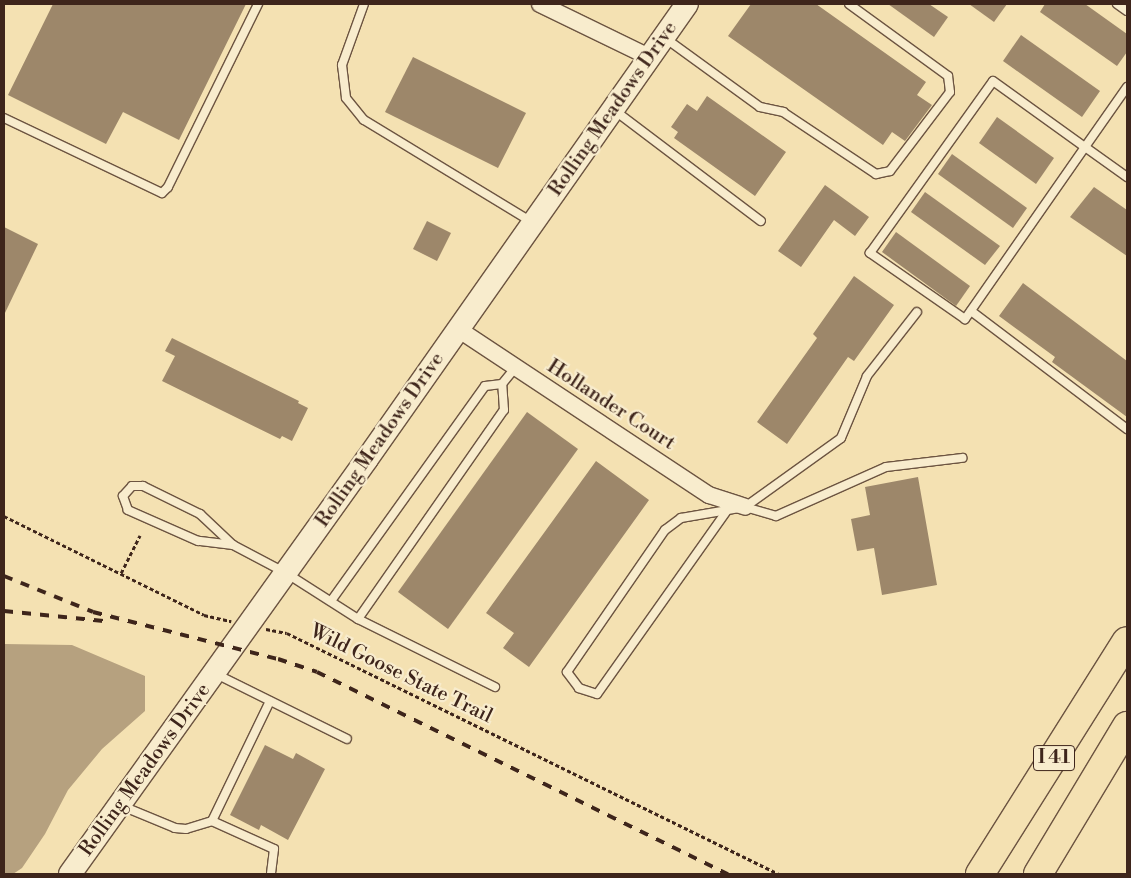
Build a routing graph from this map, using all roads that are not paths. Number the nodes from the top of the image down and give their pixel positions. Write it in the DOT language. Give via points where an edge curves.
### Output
graph roads {
  1 [pos="258,4"];
  2 [pos="364,4"];
  3 [pos="540,4"];
  4 [pos="687,4"];
  5 [pos="849,4"];
  6 [pos="1117,4"];
  7 [pos="1127,11"];
  8 [pos="663,37"];
  9 [pos="649,57"];
  10 [pos="1127,87"];
  11 [pos="613,109"];
  12 [pos="4,118"];
  13 [pos="1085,147"];
  14 [pos="1127,177"];
  15 [pos="533,222"];
  16 [pos="761,222"];
  17 [pos="971,311"];
  18 [pos="917,312"];
  19 [pos="458,329"];
  20 [pos="516,367"];
  21 [pos="502,384"];
  22 [pos="1127,429"];
  23 [pos="962,458"];
  24 [pos="745,507"];
  25 [pos="726,512"];
  26 [pos="233,545"];
  27 [pos="286,573"];
  28 [pos="331,601"];
  29 [pos="358,619"];
  30 [pos="1127,641"];
  31 [pos="214,674"];
  32 [pos="495,687"];
  33 [pos="270,702"];
  34 [pos="1127,726"];
  35 [pos="347,739"];
  36 [pos="120,805"];
  37 [pos="212,821"];
  38 [pos="70,874"];
  39 [pos="271,874"];
  40 [pos="980,874"];
  41 [pos="1038,874"];
  1 -- 12 [label="lane" via="168,187 162,193"];
  2 -- 15 [label="lane" via="342,65 346,98 364,120"];
  3 -- 9 [label="street"];
  4 -- 8 [label="main road, Rolling Meadows Drive"];
  5 -- 8 [label="lane" via="948,76 950,92 890,171 876,174 783,112 760,107"];
  6 -- 7 [label="lane"];
  8 -- 9 [label="main road, Rolling Meadows Drive"];
  9 -- 11 [label="main road, Rolling Meadows Drive"];
  10 -- 13 [label="lane"];
  11 -- 15 [label="main road, Rolling Meadows Drive"];
  11 -- 16 [label="lane"];
  13 -- 14 [label="lane"];
  13 -- 17 [label="lane"];
  13 -- 17 [label="lane" via="993,80 870,253 965,319"];
  15 -- 19 [label="main road, Rolling Meadows Drive"];
  17 -- 22 [label="lane"];
  18 -- 24 [label="lane" via="867,376 841,438"];
  19 -- 20 [label="street, Hollander Court"];
  19 -- 27 [label="main road, Rolling Meadows Drive"];
  20 -- 21 [label="lane"];
  20 -- 24 [label="street, Hollander Court" via="708,495"];
  21 -- 28 [label="lane" via="485,386"];
  21 -- 29 [label="lane" via="504,410"];
  23 -- 24 [label="lane" via="886,467 776,516"];
  24 -- 25 [label="lane"];
  25 -- 25 [label="lane" via="681,518 665,530 567,672 579,688 597,694"];
  26 -- 26 [label="lane" via="198,541 128,510 123,496 132,486 143,486 200,514"];
  26 -- 27 [label="lane"];
  27 -- 28 [label="lane"];
  27 -- 31 [label="main road, Rolling Meadows Drive"];
  28 -- 29 [label="lane"];
  29 -- 32 [label="lane"];
  30 -- 40 [label="highway, I 41"];
  31 -- 33 [label="lane"];
  31 -- 36 [label="main road, Rolling Meadows Drive"];
  33 -- 35 [label="lane"];
  33 -- 37 [label="lane"];
  34 -- 41 [label="highway, I 41"];
  36 -- 37 [label="lane" via="152,822 175,828 186,829"];
  36 -- 38 [label="main road, Rolling Meadows Drive"];
  37 -- 39 [label="lane" via="274,850"];
}
